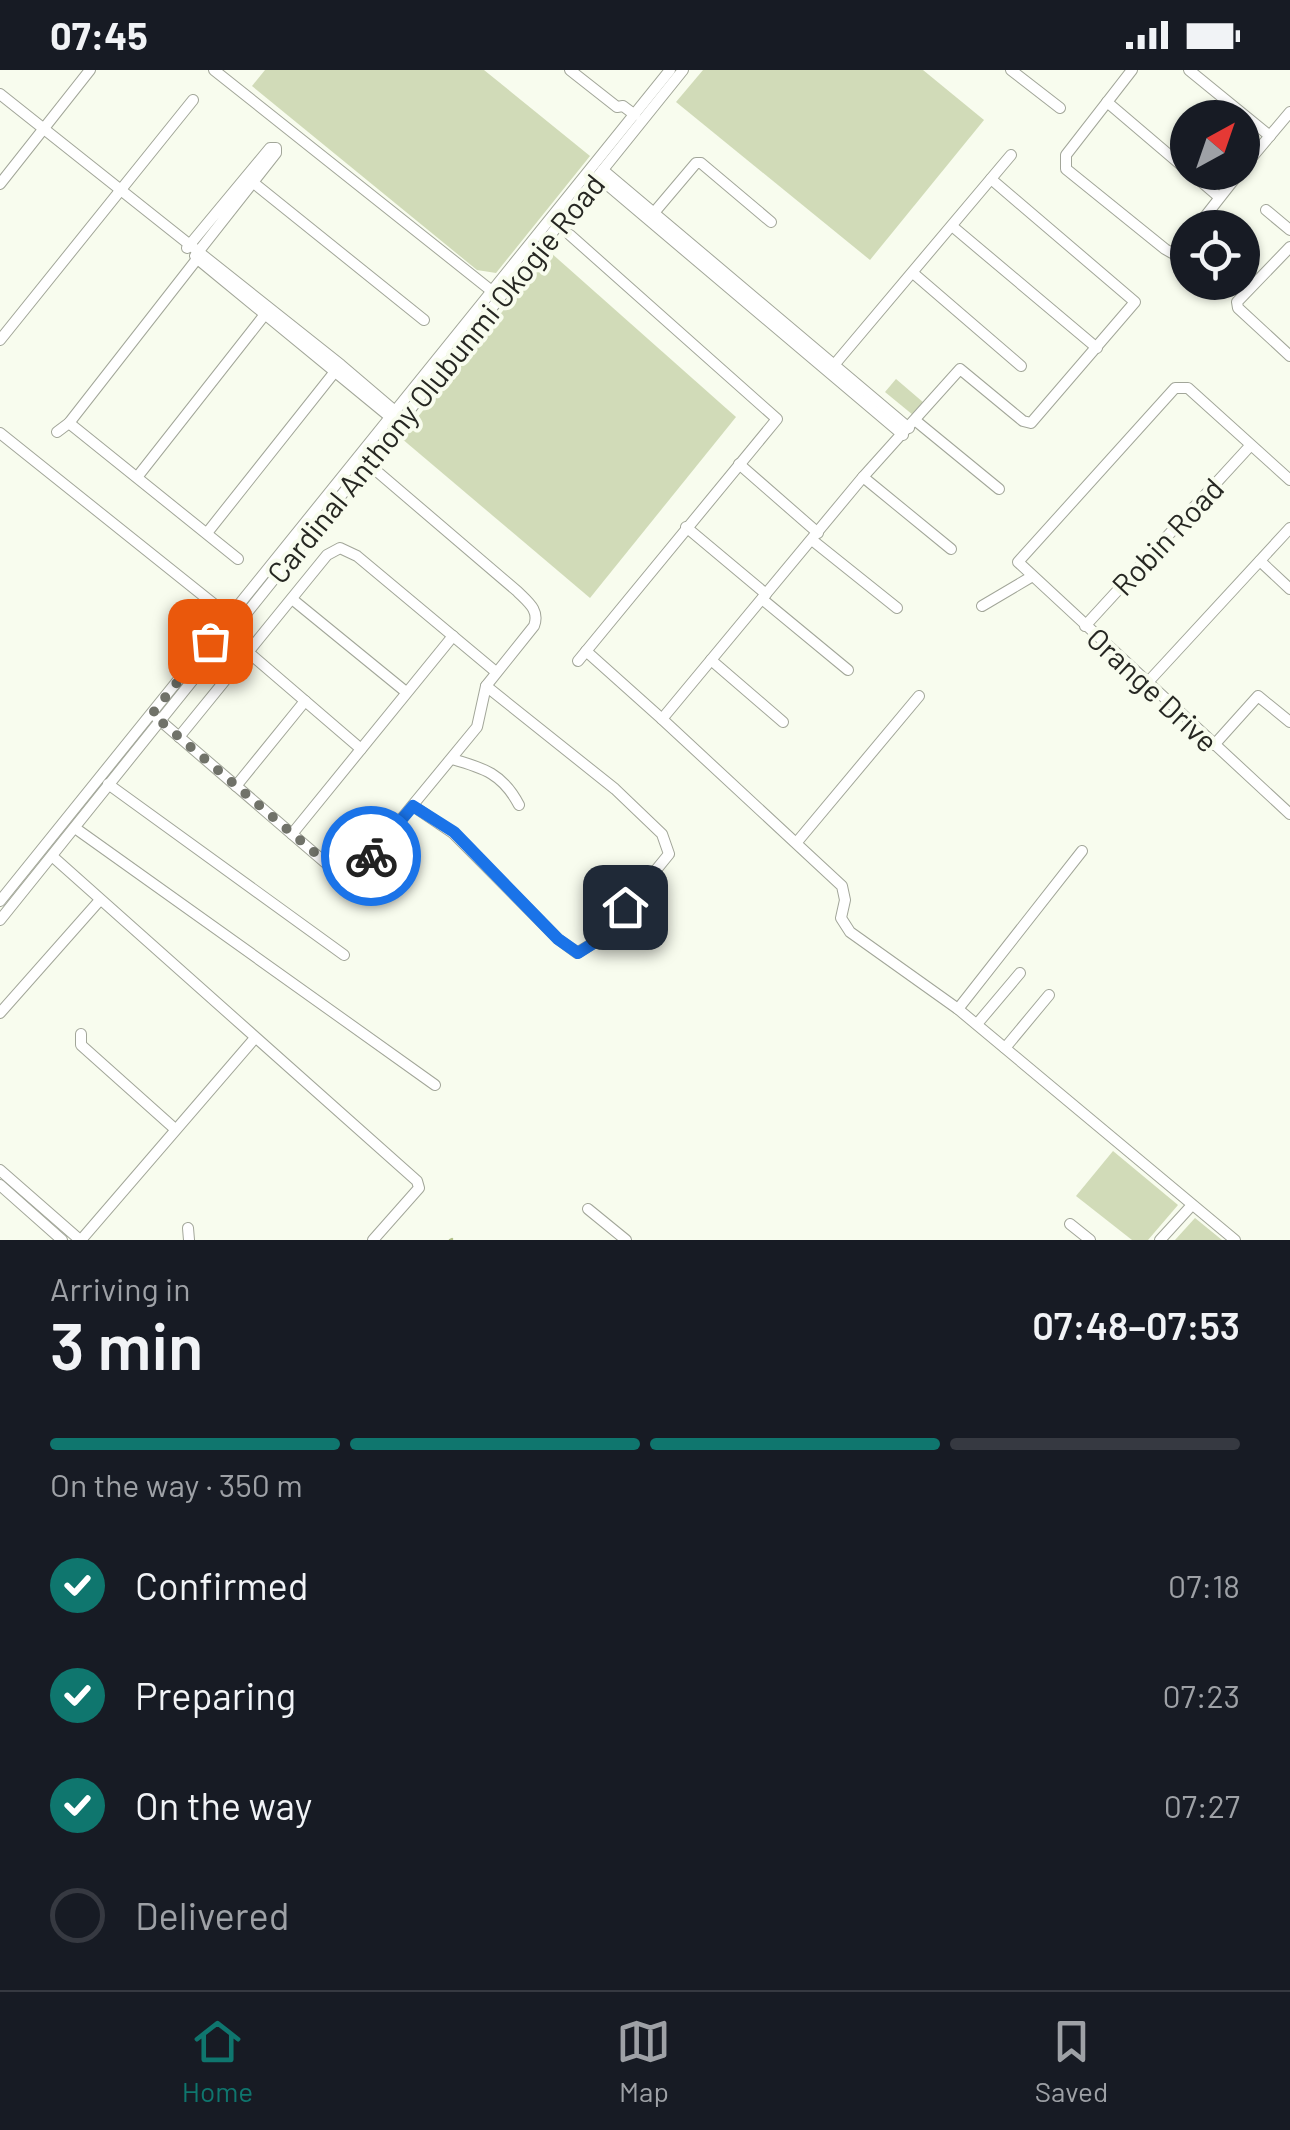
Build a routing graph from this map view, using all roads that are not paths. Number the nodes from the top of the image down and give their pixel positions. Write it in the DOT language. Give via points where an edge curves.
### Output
graph roads {
  1 [pos="90,70"];
  2 [pos="214,70"];
  3 [pos="570,70"];
  4 [pos="670,70"];
  5 [pos="683,70"];
  6 [pos="1011,70"];
  7 [pos="1132,70"];
  8 [pos="1189,70"];
  9 [pos="0,98"];
  10 [pos="194,100"];
  11 [pos="1107,102"];
  12 [pos="1060,108"];
  13 [pos="1290,112"];
  14 [pos="632,119"];
  15 [pos="42,131"];
  16 [pos="1270,136"];
  17 [pos="1260,148"];
  18 [pos="1011,154"];
  19 [pos="1170,156"];
  20 [pos="601,173"];
  21 [pos="991,179"];
  22 [pos="0,184"];
  23 [pos="1211,190"];
  24 [pos="1225,190"];
  25 [pos="118,192"];
  26 [pos="1219,197"];
  27 [pos="1209,210"];
  28 [pos="1266,210"];
  29 [pos="651,216"];
  30 [pos="771,222"];
  31 [pos="952,226"];
  32 [pos="1290,230"];
  33 [pos="570,235"];
  34 [pos="1290,247"];
  35 [pos="1170,252"];
  36 [pos="193,253"];
  37 [pos="913,273"];
  38 [pos="493,292"];
  39 [pos="267,312"];
  40 [pos="424,320"];
  41 [pos="0,340"];
  42 [pos="1097,348"];
  43 [pos="1290,356"];
  44 [pos="1021,366"];
  45 [pos="338,368"];
  46 [pos="831,369"];
  47 [pos="429,377"];
  48 [pos="392,414"];
  49 [pos="69,422"];
  50 [pos="909,428"];
  51 [pos="57,432"];
  52 [pos="0,433"];
  53 [pos="1250,446"];
  54 [pos="366,462"];
  55 [pos="739,464"];
  56 [pos="138,476"];
  57 [pos="863,477"];
  58 [pos="1290,480"];
  59 [pos="999,489"];
  60 [pos="686,527"];
  61 [pos="1290,528"];
  62 [pos="207,534"];
  63 [pos="815,536"];
  64 [pos="951,549"];
  65 [pos="238,559"];
  66 [pos="1260,561"];
  67 [pos="1030,577"];
  68 [pos="1290,589"];
  69 [pos="764,596"];
  70 [pos="292,599"];
  71 [pos="982,606"];
  72 [pos="896,608"];
  73 [pos="230,616"];
  74 [pos="1084,626"];
  75 [pos="453,636"];
  76 [pos="248,652"];
  77 [pos="711,660"];
  78 [pos="848,670"];
  79 [pos="496,672"];
  80 [pos="1148,682"];
  81 [pos="486,686"];
  82 [pos="406,692"];
  83 [pos="919,696"];
  84 [pos="305,701"];
  85 [pos="156,717"];
  86 [pos="662,719"];
  87 [pos="782,722"];
  88 [pos="1290,722"];
  89 [pos="179,737"];
  90 [pos="1214,745"];
  91 [pos="361,749"];
  92 [pos="452,759"];
  93 [pos="108,784"];
  94 [pos="236,786"];
  95 [pos="413,806"];
  96 [pos="518,806"];
  97 [pos="1290,814"];
  98 [pos="75,828"];
  99 [pos="292,834"];
  100 [pos="797,842"];
  101 [pos="1082,851"];
  102 [pos="52,856"];
  103 [pos="100,900"];
  104 [pos="0,902"];
  105 [pos="0,920"];
  106 [pos="344,955"];
  107 [pos="1020,972"];
  108 [pos="1049,995"];
  109 [pos="958,1009"];
  110 [pos="0,1012"];
  111 [pos="977,1024"];
  112 [pos="82,1034"];
  113 [pos="255,1038"];
  114 [pos="1006,1048"];
  115 [pos="434,1085"];
  116 [pos="175,1129"];
  117 [pos="0,1170"];
  118 [pos="0,1185"];
  119 [pos="1192,1205"];
  120 [pos="588,1209"];
  121 [pos="1070,1224"];
  122 [pos="1086,1239"];
  123 [pos="62,1240"];
  124 [pos="80,1240"];
  125 [pos="373,1240"];
  126 [pos="626,1240"];
  127 [pos="1160,1240"];
  128 [pos="1235,1240"];
  1 -- 15 [label="street"];
  2 -- 38 [label="street"];
  3 -- 14 [label="street"];
  4 -- 14 [label="street, Cardinal Anthony Olubunmi Okogie Road"];
  5 -- 20 [label="street, Cardinal Anthony Olubunmi Okogie Road"];
  6 -- 12 [label="street"];
  7 -- 11 [label="street"];
  8 -- 16 [label="street"];
  9 -- 15 [label="street"];
  10 -- 25 [label="street"];
  11 -- 19 [label="street"];
  11 -- 35 [label="street" via="1066,155 1066,169"];
  13 -- 16 [label="street"];
  14 -- 38 [label="street, Cardinal Anthony Olubunmi Okogie Road"];
  15 -- 22 [label="street"];
  15 -- 25 [label="street"];
  16 -- 17 [label="street"];
  18 -- 21 [label="street"];
  20 -- 29 [label="street"];
  20 -- 47 [label="street, Cardinal Anthony Olubunmi Okogie Road"];
  21 -- 31 [label="street"];
  21 -- 42 [label="street" via="1135,302"];
  23 -- 26 [label="street"];
  24 -- 26 [label="street"];
  25 -- 36 [label="street"];
  25 -- 41 [label="street"];
  26 -- 27 [label="street"];
  28 -- 32 [label="street"];
  29 -- 30 [label="street" via="701,163"];
  29 -- 46 [label="street"];
  31 -- 37 [label="street"];
  31 -- 42 [label="street"];
  33 -- 55 [label="street" via="777,418"];
  34 -- 43 [label="street" via="1238,302"];
  36 -- 39 [label="street"];
  36 -- 40 [label="street" via="249,179"];
  36 -- 49 [label="street"];
  37 -- 44 [label="street"];
  37 -- 46 [label="street"];
  38 -- 47 [label="street, Cardinal Anthony Olubunmi Okogie Road"];
  39 -- 45 [label="street"];
  39 -- 56 [label="street"];
  42 -- 50 [label="street" via="1031,423 960,369"];
  45 -- 48 [label="street"];
  45 -- 62 [label="street"];
  46 -- 50 [label="street"];
  47 -- 48 [label="street, Cardinal Anthony Olubunmi Okogie Road"];
  47 -- 54 [label="street, Cardinal Anthony Olubunmi Okogie Road"];
  48 -- 73 [label="street, Cardinal Anthony Olubunmi Okogie Road"];
  49 -- 51 [label="street"];
  49 -- 56 [label="street"];
  50 -- 57 [label="street"];
  50 -- 59 [label="street"];
  52 -- 73 [label="street"];
  53 -- 58 [label="street"];
  53 -- 67 [label="street, Orange Drive" via="1181,386 1018,562"];
  53 -- 74 [label="street, Robin Road"];
  54 -- 79 [label="street" via="536,610 534,626"];
  54 -- 85 [label="street, Cardinal Anthony Olubunmi Okogie Road"];
  55 -- 60 [label="street"];
  55 -- 63 [label="street"];
  56 -- 62 [label="street"];
  57 -- 63 [label="street"];
  57 -- 64 [label="street"];
  60 -- 69 [label="street"];
  60 -- 86 [label="street" via="582,656"];
  61 -- 66 [label="street"];
  62 -- 65 [label="street"];
  63 -- 69 [label="street"];
  63 -- 72 [label="street"];
  66 -- 68 [label="street"];
  66 -- 80 [label="street"];
  67 -- 71 [label="street"];
  67 -- 74 [label="street, Orange Drive"];
  69 -- 77 [label="street"];
  69 -- 78 [label="street"];
  70 -- 75 [label="street" via="340,548"];
  70 -- 76 [label="street"];
  70 -- 82 [label="street"];
  73 -- 85 [label="street, Cardinal Anthony Olubunmi Okogie Road"];
  74 -- 80 [label="street, Orange Drive"];
  75 -- 79 [label="street"];
  75 -- 82 [label="street"];
  76 -- 84 [label="street"];
  76 -- 89 [label="street"];
  77 -- 86 [label="street"];
  77 -- 87 [label="street"];
  79 -- 81 [label="street"];
  80 -- 90 [label="street, Orange Drive"];
  81 -- 92 [label="street" via="477,727"];
  81 -- 95 [label="street" via="615,789 662,834 669,854 600,939 578,953 454,832"];
  82 -- 91 [label="street"];
  83 -- 100 [label="street"];
  84 -- 91 [label="street"];
  84 -- 94 [label="street"];
  85 -- 89 [label="street"];
  85 -- 93 [label="street, Cardinal Anthony Olubunmi Okogie Road"];
  85 -- 104 [label="street, Cardinal Anthony Olubunmi Okogie Road"];
  86 -- 100 [label="street"];
  88 -- 90 [label="street" via="1258,696"];
  89 -- 94 [label="street"];
  90 -- 97 [label="street, Orange Drive"];
  91 -- 99 [label="street"];
  92 -- 95 [label="street"];
  92 -- 96 [label="street" via="490,770 509,786"];
  93 -- 98 [label="street, Cardinal Anthony Olubunmi Okogie Road"];
  93 -- 106 [label="street"];
  94 -- 99 [label="street"];
  95 -- 99 [label="street" via="350,878"];
  98 -- 102 [label="street, Cardinal Anthony Olubunmi Okogie Road"];
  98 -- 115 [label="street"];
  100 -- 109 [label="street" via="842,886 841,918 850,932"];
  101 -- 109 [label="street"];
  102 -- 103 [label="street"];
  102 -- 105 [label="street, Cardinal Anthony Olubunmi Okogie Road"];
  103 -- 110 [label="street"];
  103 -- 113 [label="street"];
  107 -- 111 [label="street"];
  108 -- 114 [label="street"];
  109 -- 111 [label="street"];
  111 -- 114 [label="street"];
  112 -- 116 [label="street" via="80,1045"];
  113 -- 116 [label="street"];
  113 -- 125 [label="street" via="417,1182 419,1188"];
  114 -- 119 [label="street"];
  116 -- 124 [label="street"];
  117 -- 124 [label="street"];
  118 -- 123 [label="street"];
  119 -- 127 [label="street"];
  119 -- 128 [label="street"];
  120 -- 126 [label="street"];
  121 -- 122 [label="street"];
}
